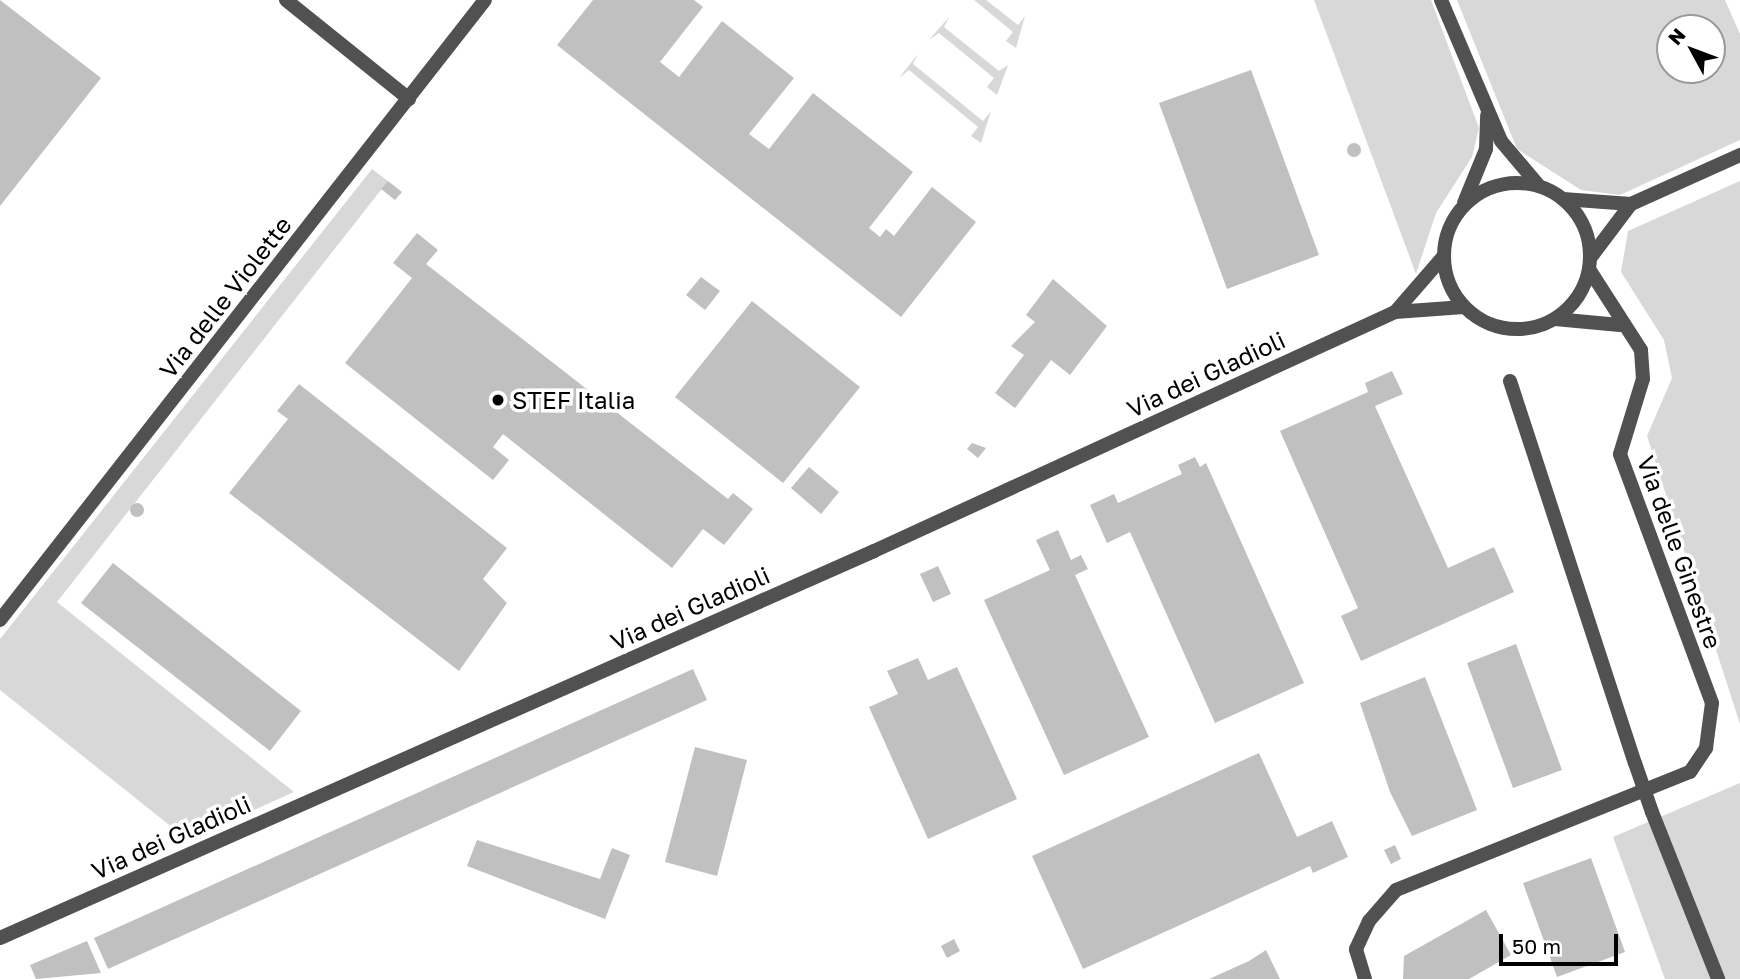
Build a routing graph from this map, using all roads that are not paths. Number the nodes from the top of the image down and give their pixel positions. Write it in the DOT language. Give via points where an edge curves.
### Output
graph roads {
  1 [pos="286,0"];
  2 [pos="485,0"];
  3 [pos="1441,0"];
  4 [pos="409,99"];
  5 [pos="1487,114"];
  6 [pos="1740,155"];
  7 [pos="1540,186"];
  8 [pos="1563,199"];
  9 [pos="1464,204"];
  10 [pos="1631,204"];
  11 [pos="1443,257"];
  12 [pos="1590,263"];
  13 [pos="1464,307"];
  14 [pos="1395,312"];
  15 [pos="1555,319"];
  16 [pos="1620,325"];
  17 [pos="1510,381"];
  18 [pos="0,620"];
  19 [pos="0,938"];
  20 [pos="1365,979"];
  21 [pos="1718,979"];
  1 -- 4 [label="street"];
  2 -- 4 [label="street, Via delle Violette"];
  3 -- 5 [label="street"];
  4 -- 18 [label="street, Via delle Violette"];
  5 -- 7 [label="street"];
  5 -- 9 [label="street" via="1486,149"];
  6 -- 10 [label="street"];
  7 -- 8 [label="street"];
  7 -- 9 [label="street" via="1503,183"];
  8 -- 10 [label="street"];
  8 -- 12 [label="street" via="1578,214"];
  9 -- 11 [label="street, Via dei Gladioli" via="1445,239"];
  10 -- 12 [label="street"];
  11 -- 13 [label="street" via="1448,283"];
  11 -- 14 [label="street, Via dei Gladioli"];
  12 -- 15 [label="street" via="1574,302"];
  12 -- 16 [label="street, Via delle Ginestre"];
  13 -- 14 [label="street, Via dei Gladioli"];
  13 -- 15 [label="street" via="1493,326 1516,330"];
  14 -- 19 [label="street, Via dei Gladioli" via="874,551"];
  15 -- 16 [label="street"];
  16 -- 20 [label="street, Via delle Ginestre" via="1641,350 1643,379 1619,454 1712,703 1706,748 1690,772 1396,890 1369,920 1356,949"];
  17 -- 21 [label="street, bridge" via="1651,812"];
}
